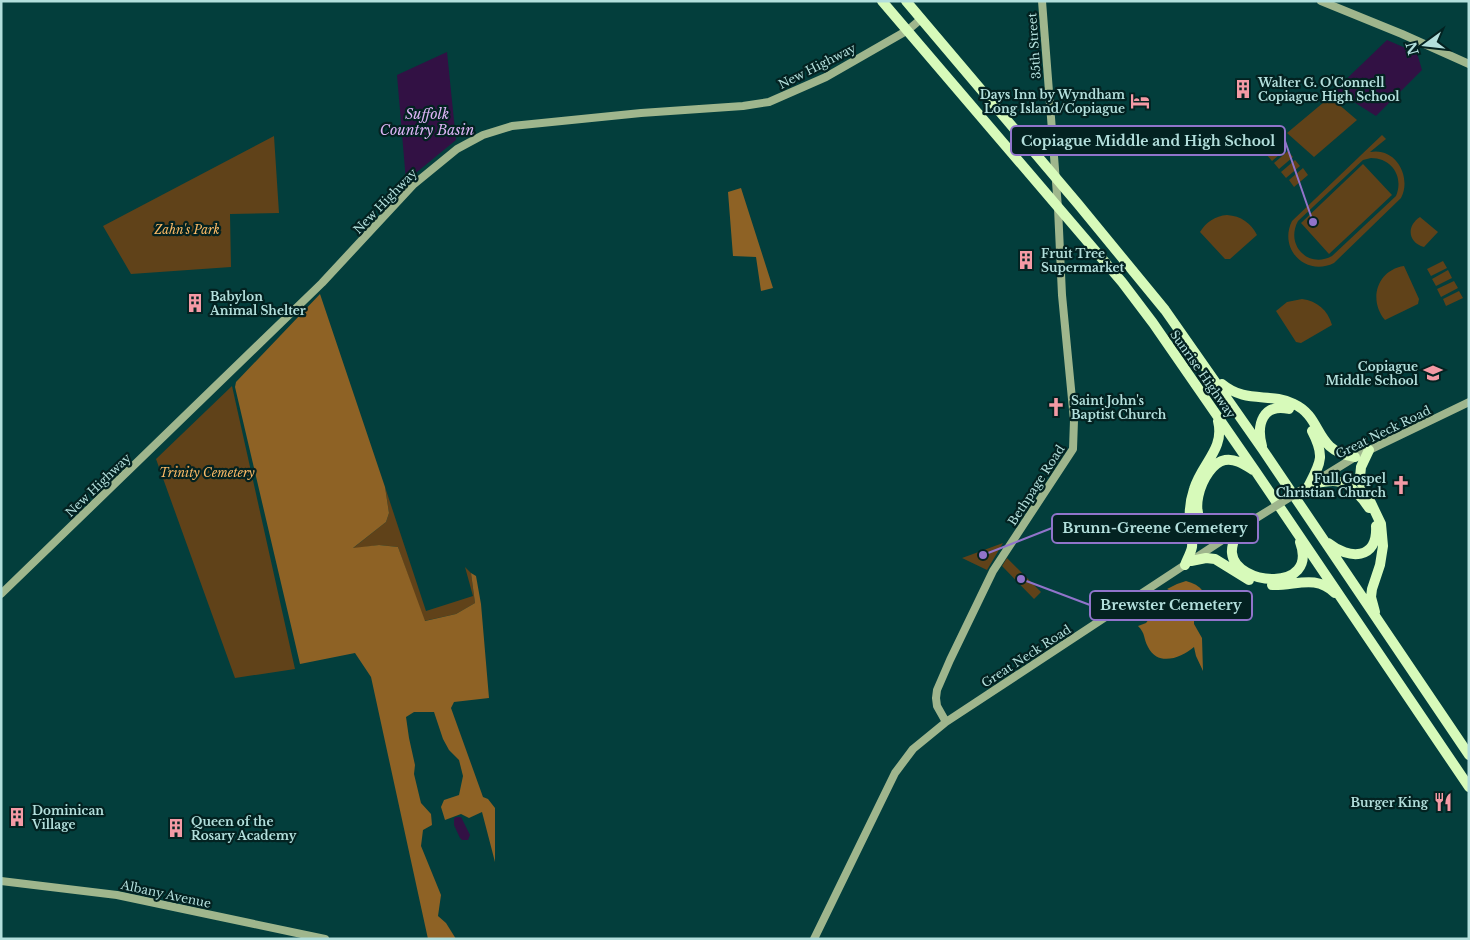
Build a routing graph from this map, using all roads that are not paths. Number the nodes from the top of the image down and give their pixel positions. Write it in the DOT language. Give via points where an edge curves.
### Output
graph roads {
  1 [pos="882,1"];
  2 [pos="906,1"];
  3 [pos="1042,1"];
  4 [pos="1321,1"];
  5 [pos="921,19"];
  6 [pos="908,30"];
  7 [pos="1469,64"];
  8 [pos="1053,142"];
  9 [pos="1031,149"];
  10 [pos="1056,179"];
  11 [pos="1058,208"];
  12 [pos="1211,375"];
  13 [pos="1469,402"];
  14 [pos="1215,413"];
  15 [pos="1263,450"];
  16 [pos="1369,450"];
  17 [pos="1355,457"];
  18 [pos="1256,472"];
  19 [pos="1304,488"];
  20 [pos="1238,530"];
  21 [pos="1296,533"];
  22 [pos="1321,537"];
  23 [pos="1188,563"];
  24 [pos="1,594"];
  25 [pos="1343,600"];
  26 [pos="1378,622"];
  27 [pos="946,722"];
  28 [pos="1469,755"];
  29 [pos="1469,787"];
  30 [pos="1,881"];
  31 [pos="325,939"];
  32 [pos="814,939"];
  1 -- 6 [label="highway, Sunrise Highway"];
  2 -- 5 [label="highway, Sunrise Highway"];
  3 -- 8 [label="main road, 35th Street"];
  4 -- 7 [label="main road"];
  5 -- 6 [label="main road, New Highway"];
  5 -- 9 [label="highway, Sunrise Highway"];
  6 -- 11 [label="highway, Sunrise Highway"];
  6 -- 24 [label="main road, New Highway" via="826,77 769,102 512,126 483,134 457,149 413,186 322,283"];
  8 -- 9 [label="highway" via="1044,150"];
  8 -- 10 [label="main road, 35th Street"];
  9 -- 10 [label="highway, Sunrise Highway"];
  10 -- 11 [label="main road, Bethpage Road"];
  10 -- 12 [label="highway, Sunrise Highway" via="1165,310"];
  11 -- 14 [label="highway, Sunrise Highway" via="1122,282"];
  11 -- 27 [label="main road, Bethpage Road" via="1074,449 994,571 950,660 936,698"];
  12 -- 15 [label="highway, Sunrise Highway"];
  12 -- 17 [label="highway" via="1244,396 1294,404 1306,413 1334,451"];
  13 -- 16 [label="main road, Great Neck Road"];
  14 -- 18 [label="highway, Sunrise Highway"];
  14 -- 23 [label="highway" via="1221,434 1194,488 1190,504 1193,537"];
  15 -- 19 [label="highway" via="1260,428 1262,418 1269,410 1280,406 1301,417 1317,441 1320,453 1320,464"];
  15 -- 22 [label="highway, Sunrise Highway"];
  16 -- 17 [label="main road, Great Neck Road"];
  16 -- 26 [label="highway" via="1360,477 1381,524 1383,546 1371,597"];
  17 -- 19 [label="main road, Great Neck Road"];
  18 -- 20 [label="highway" via="1231,460 1222,460 1214,465 1201,487 1197,514 1204,524 1223,532"];
  18 -- 21 [label="highway, Sunrise Highway"];
  19 -- 20 [label="main road, Great Neck Road, bridge"];
  19 -- 22 [label="highway" via="1324,482 1340,482 1366,502 1373,515 1377,537 1364,553 1353,555 1337,550"];
  20 -- 21 [label="highway" via="1232,554 1236,563 1260,578 1276,579 1298,570 1303,560"];
  20 -- 23 [label="main road, Great Neck Road"];
  21 -- 25 [label="highway, Sunrise Highway"];
  22 -- 26 [label="highway, Sunrise Highway"];
  23 -- 25 [label="highway" via="1215,559 1258,584 1320,583"];
  23 -- 27 [label="main road, Great Neck Road"];
  25 -- 29 [label="highway, Sunrise Highway"];
  26 -- 28 [label="highway, Sunrise Highway"];
  27 -- 32 [label="main road, Great Neck Road" via="913,749 895,773"];
  30 -- 31 [label="main road, Albany Avenue" via="117,895"];
}
